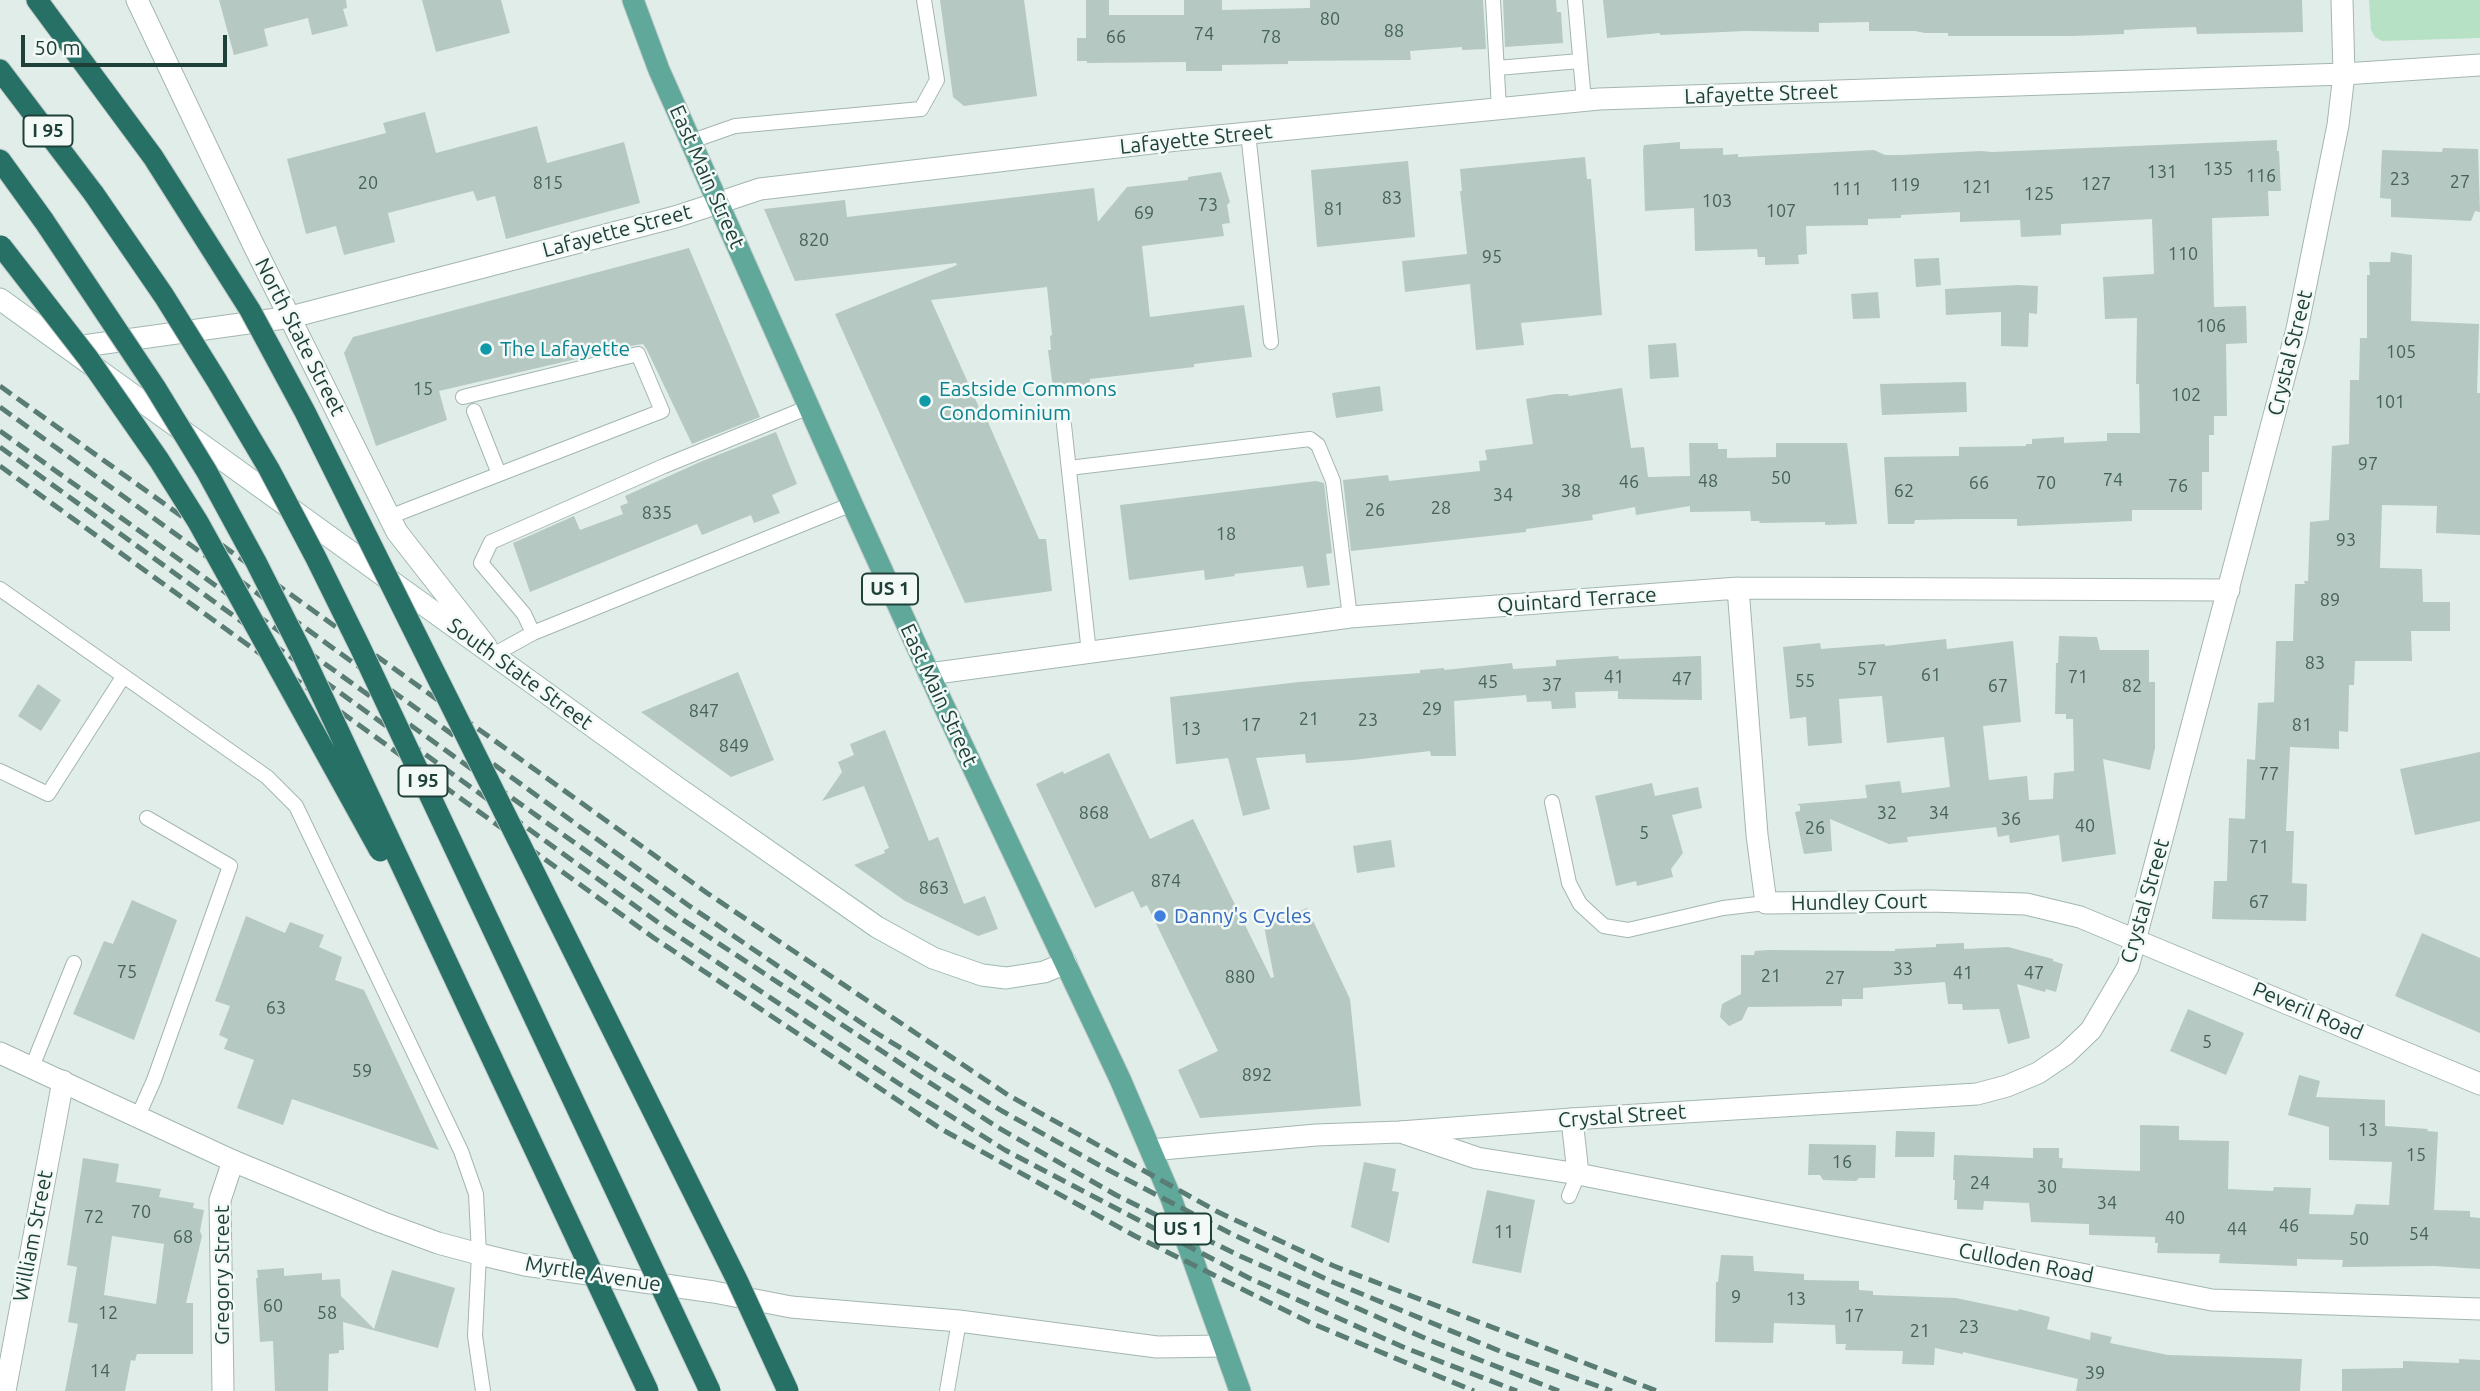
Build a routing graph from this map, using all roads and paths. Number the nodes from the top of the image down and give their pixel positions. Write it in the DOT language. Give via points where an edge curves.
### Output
graph roads {
  1 [pos="37,0"];
  2 [pos="137,0"];
  3 [pos="633,0"];
  4 [pos="923,0"];
  5 [pos="1493,0"];
  6 [pos="1575,0"];
  7 [pos="2342,0"];
  8 [pos="1580,61"];
  9 [pos="2480,65"];
  10 [pos="1497,68"];
  11 [pos="0,70"];
  12 [pos="2343,74"];
  13 [pos="1584,101"];
  14 [pos="1499,108"];
  15 [pos="1248,133"];
  16 [pos="691,141"];
  17 [pos="0,160"];
  18 [pos="718,203"];
  19 [pos="0,246"];
  20 [pos="0,299"];
  21 [pos="291,317"];
  22 [pos="1270,342"];
  23 [pos="69,348"];
  24 [pos="463,397"];
  25 [pos="809,407"];
  26 [pos="474,411"];
  27 [pos="1064,425"];
  28 [pos="1069,468"];
  29 [pos="499,474"];
  30 [pos="852,504"];
  31 [pos="393,524"];
  32 [pos="1738,588"];
  33 [pos="0,589"];
  34 [pos="2229,590"];
  35 [pos="1350,617"];
  36 [pos="533,633"];
  37 [pos="1089,653"];
  38 [pos="493,655"];
  39 [pos="929,674"];
  40 [pos="123,677"];
  41 [pos="0,771"];
  42 [pos="1552,802"];
  43 [pos="147,818"];
  44 [pos="1766,903"];
  45 [pos="2136,939"];
  46 [pos="74,962"];
  47 [pos="1066,963"];
  48 [pos="472,1017"];
  49 [pos="0,1053"];
  50 [pos="32,1067"];
  51 [pos="63,1081"];
  52 [pos="2480,1084"];
  53 [pos="138,1116"];
  54 [pos="1572,1119"];
  55 [pos="1400,1132"];
  56 [pos="1151,1150"];
  57 [pos="233,1161"];
  58 [pos="1578,1174"];
  59 [pos="1569,1196"];
  60 [pos="479,1254"];
  61 [pos="2480,1309"];
  62 [pos="959,1321"];
  63 [pos="1224,1346"];
  64 [pos="5,1391"];
  65 [pos="223,1391"];
  66 [pos="483,1391"];
  67 [pos="648,1391"];
  68 [pos="710,1391"];
  69 [pos="788,1391"];
  70 [pos="947,1391"];
  71 [pos="1240,1391"];
  1 -- 69 [label="highway, bridge" via="153,157 250,310 732,1269"];
  2 -- 21 [label="street, North State Street"];
  3 -- 16 [label="main road, East Main Street / US 1"];
  4 -- 16 [label="lane" via="937,80 921,108 735,126"];
  5 -- 10 [label="lane"];
  6 -- 8 [label="lane"];
  7 -- 12 [label="street, Crystal Street"];
  8 -- 10 [label="lane"];
  8 -- 13 [label="lane"];
  9 -- 12 [label="street, Lafayette Street"];
  10 -- 14 [label="lane"];
  11 -- 68 [label="highway, I 95, bridge" via="94,194 163,296 269,468 360,647"];
  12 -- 13 [label="street, Lafayette Street"];
  12 -- 34 [label="street, Crystal Street" via="2338,125 2297,330"];
  13 -- 14 [label="street, Lafayette Street"];
  14 -- 15 [label="street, Lafayette Street"];
  15 -- 18 [label="street, Lafayette Street" via="760,189"];
  15 -- 22 [label="lane"];
  16 -- 18 [label="main road, East Main Street / US 1"];
  17 -- 48 [label="highway, I 95, bridge" via="156,387 207,472 301,651"];
  18 -- 21 [label="street, Lafayette Street"];
  18 -- 25 [label="main road, East Main Street / US 1"];
  19 -- 48 [label="highway, bridge" via="95,367 191,512"];
  20 -- 23 [label="street, South State Street"];
  21 -- 23 [label="street, Lafayette Street"];
  21 -- 31 [label="street, North State Street"];
  23 -- 38 [label="street, South State Street"];
  24 -- 29 [label="lane" via="638,354 662,411"];
  25 -- 30 [label="main road, East Main Street / US 1"];
  25 -- 36 [label="lane" via="491,542 481,563 524,614"];
  26 -- 29 [label="lane"];
  27 -- 28 [label="lane"];
  28 -- 35 [label="lane" via="1310,439 1323,454 1333,481"];
  28 -- 37 [label="lane"];
  29 -- 31 [label="lane"];
  30 -- 36 [label="lane"];
  30 -- 39 [label="main road, East Main Street / US 1"];
  31 -- 38 [label="street, North State Street"];
  32 -- 34 [label="street, Quintard Terrace"];
  32 -- 35 [label="street, Quintard Terrace"];
  32 -- 44 [label="street, Hundley Court"];
  33 -- 40 [label="lane"];
  34 -- 45 [label="street, Crystal Street"];
  35 -- 37 [label="street, Quintard Terrace"];
  36 -- 38 [label="lane"];
  37 -- 39 [label="street, Quintard Terrace"];
  38 -- 47 [label="street, South State Street" via="842,904 907,945 982,975 1006,978"];
  39 -- 47 [label="main road, East Main Street / US 1"];
  40 -- 41 [label="lane" via="48,794"];
  40 -- 60 [label="lane" via="267,777 296,806 461,1152 475,1194"];
  42 -- 44 [label="lane" via="1569,883 1580,904 1604,926 1628,930"];
  43 -- 53 [label="lane" via="230,866"];
  44 -- 45 [label="street, Hundley Court" via="2026,904 2080,917"];
  45 -- 52 [label="street, Peveril Road"];
  45 -- 54 [label="street, Crystal Street" via="2128,967 2091,1031 2038,1073 2007,1086 1977,1094"];
  46 -- 50 [label="lane"];
  47 -- 56 [label="main road, East Main Street / US 1"];
  48 -- 67 [label="highway, I 95, bridge"];
  49 -- 50 [label="street, Myrtle Avenue"];
  50 -- 51 [label="street, Myrtle Avenue"];
  51 -- 53 [label="street, Myrtle Avenue"];
  51 -- 64 [label="street, William Street"];
  53 -- 57 [label="street, Myrtle Avenue"];
  54 -- 55 [label="street, Crystal Street"];
  54 -- 58 [label="street"];
  55 -- 56 [label="street, Crystal Street"];
  55 -- 58 [label="street, Culloden Road" via="1477,1157"];
  56 -- 63 [label="main road, East Main Street / US 1"];
  57 -- 60 [label="street, Myrtle Avenue" via="381,1222"];
  57 -- 65 [label="street, Gregory Street" via="220,1200"];
  58 -- 59 [label="lane"];
  58 -- 61 [label="street, Culloden Road" via="2212,1300"];
  60 -- 62 [label="street, Myrtle Avenue" via="791,1307"];
  60 -- 66 [label="lane" via="475,1336"];
  62 -- 63 [label="street, Myrtle Avenue" via="1157,1347"];
  62 -- 70 [label="lane"];
  63 -- 71 [label="main road, East Main Street / US 1"];
}
